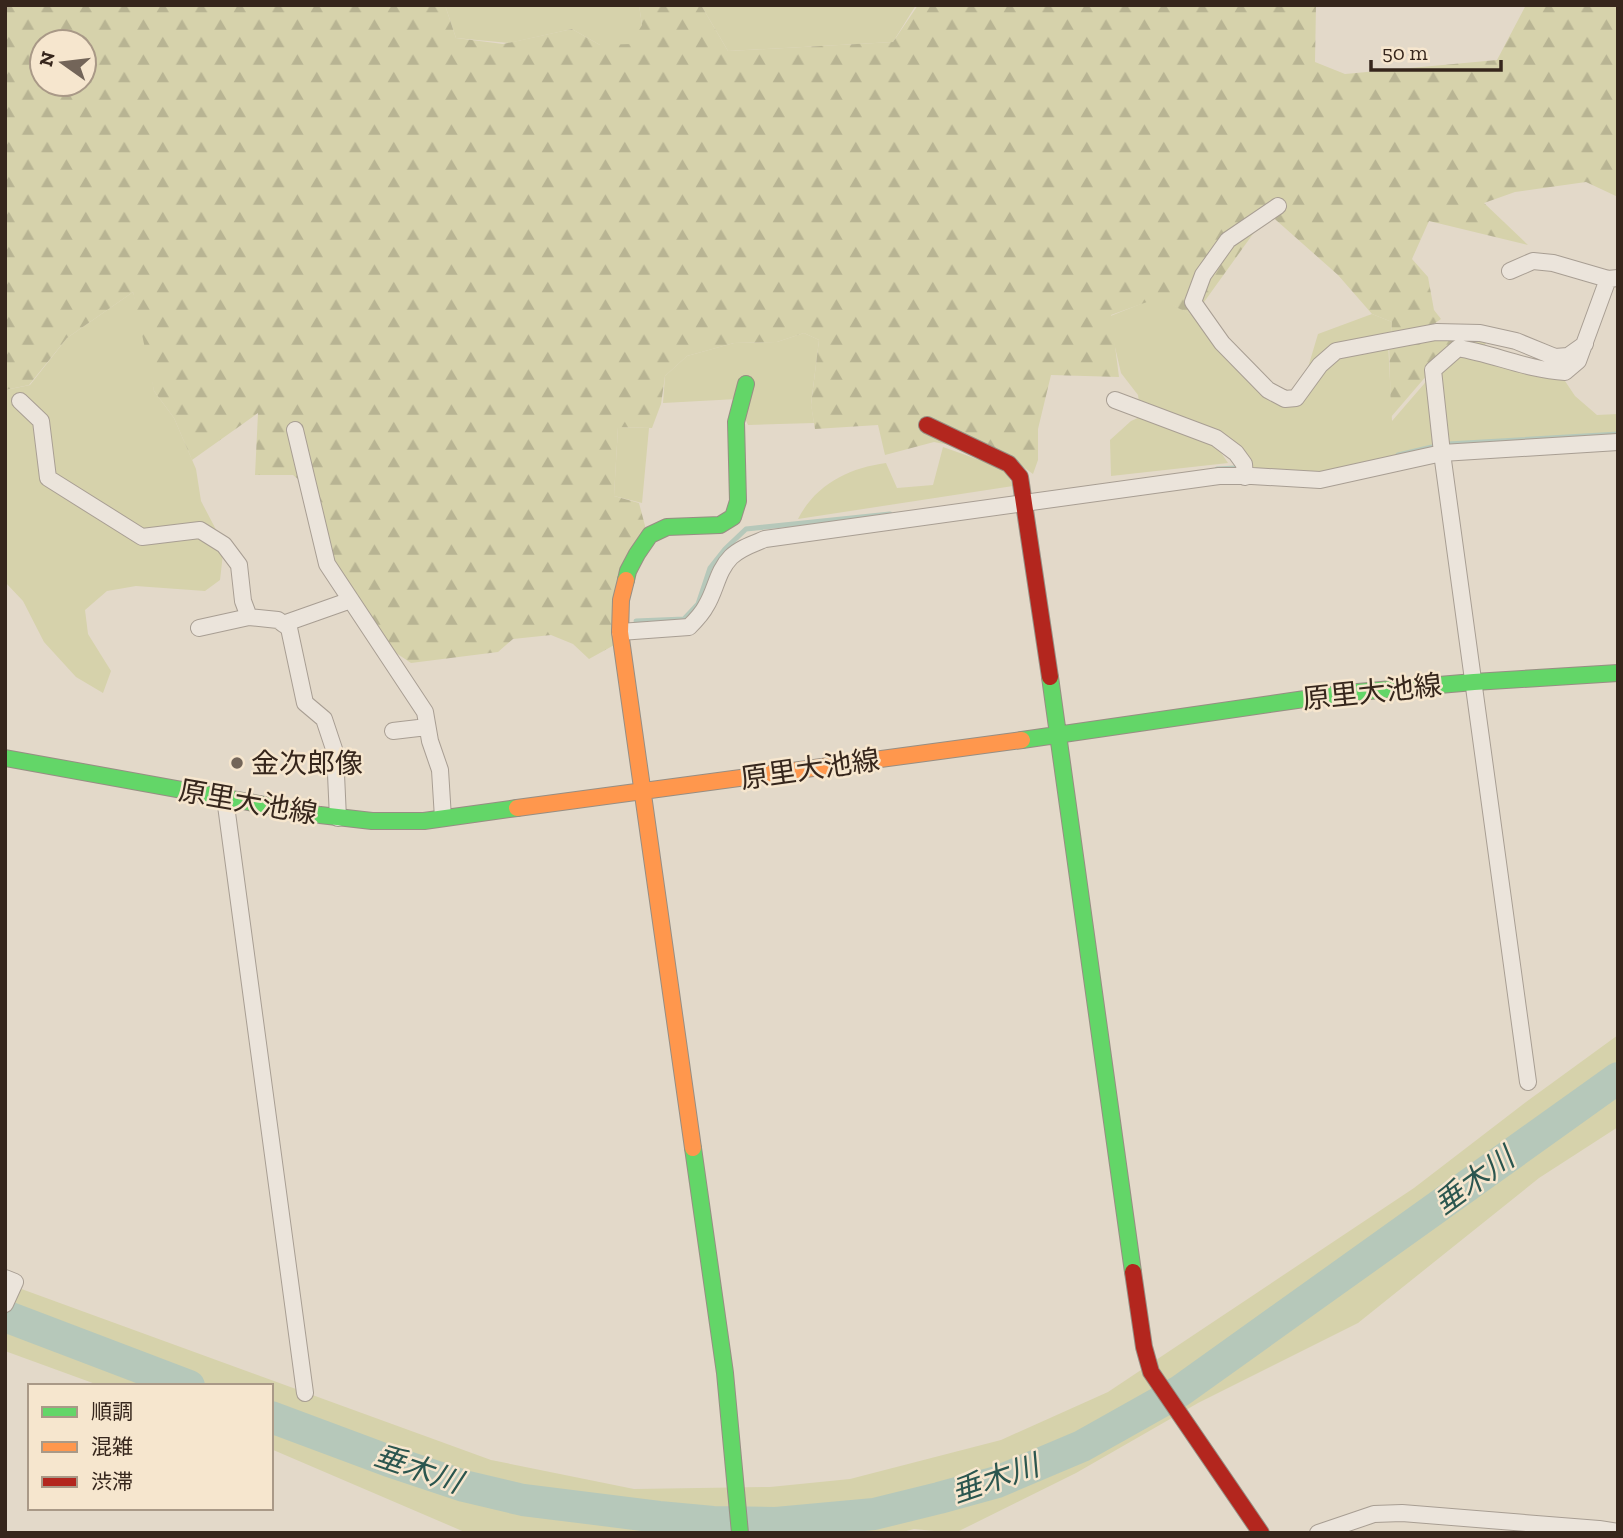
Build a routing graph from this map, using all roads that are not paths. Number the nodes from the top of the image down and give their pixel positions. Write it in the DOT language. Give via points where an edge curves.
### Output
graph roads {
  1 [pos="1278,206"];
  2 [pos="1510,271"];
  3 [pos="1613,279"];
  4 [pos="1585,344"];
  5 [pos="746,384"];
  6 [pos="1115,400"];
  7 [pos="20,401"];
  8 [pos="927,425"];
  9 [pos="295,430"];
  10 [pos="1618,442"];
  11 [pos="1441,453"];
  12 [pos="1245,477"];
  13 [pos="1025,503"];
  14 [pos="351,600"];
  15 [pos="249,617"];
  16 [pos="283,624"];
  17 [pos="199,628"];
  18 [pos="620,632"];
  19 [pos="1618,673"];
  20 [pos="1474,682"];
  21 [pos="427,727"];
  22 [pos="393,731"];
  23 [pos="1059,735"];
  24 [pos="5,758"];
  25 [pos="642,792"];
  26 [pos="225,798"];
  27 [pos="338,818"];
  28 [pos="443,818"];
  29 [pos="1528,1082"];
  30 [pos="10,1280"];
  31 [pos="5,1304"];
  32 [pos="305,1393"];
  33 [pos="1506,1527"];
  34 [pos="1618,1532"];
  35 [pos="740,1533"];
  36 [pos="1261,1533"];
  37 [pos="1318,1533"];
  1 -- 4 [label="street" via="1228,240 1203,275 1193,302 1222,343 1268,390 1285,399 1296,398 1336,351 1436,332 1480,333 1555,357 1568,356"];
  2 -- 3 [label="street" via="1533,261"];
  3 -- 4 [label="street"];
  4 -- 11 [label="street" via="1578,361 1565,372 1458,348 1433,370"];
  5 -- 18 [label="street" via="736,422 738,500 733,517 720,525 667,527 650,536 628,571"];
  6 -- 12 [label="street" via="1216,438 1236,453 1244,464"];
  7 -- 15 [label="street" via="41,421 48,478 142,537 200,530 224,545 239,565"];
  8 -- 13 [label="street" via="1009,464 1020,477"];
  9 -- 14 [label="street" via="327,564"];
  10 -- 11 [label="street"];
  11 -- 12 [label="street" via="1320,480"];
  11 -- 20 [label="street"];
  12 -- 13 [label="street"];
  13 -- 18 [label="street" via="765,540 732,557 719,573 707,605 689,626"];
  13 -- 23 [label="street"];
  14 -- 16 [label="street"];
  14 -- 21 [label="street" via="425,712"];
  15 -- 16 [label="street"];
  15 -- 17 [label="street"];
  16 -- 27 [label="street" via="289,628 305,703 324,719 335,752"];
  18 -- 25 [label="street"];
  19 -- 20 [label="street, 原里大池線"];
  20 -- 23 [label="street, 原里大池線" via="1346,693"];
  20 -- 29 [label="street"];
  21 -- 22 [label="street"];
  21 -- 28 [label="street" via="440,770"];
  23 -- 25 [label="street, 原里大池線"];
  23 -- 36 [label="street" via="1144,1347 1151,1372"];
  24 -- 26 [label="street, 原里大池線"];
  25 -- 28 [label="street, 原里大池線"];
  25 -- 35 [label="street" via="725,1373"];
  26 -- 27 [label="street, 原里大池線"];
  26 -- 32 [label="street"];
  27 -- 28 [label="street, 原里大池線"];
  30 -- 31 [label="street"];
  33 -- 34 [label="street"];
  33 -- 37 [label="street" via="1388,1513"];
}
